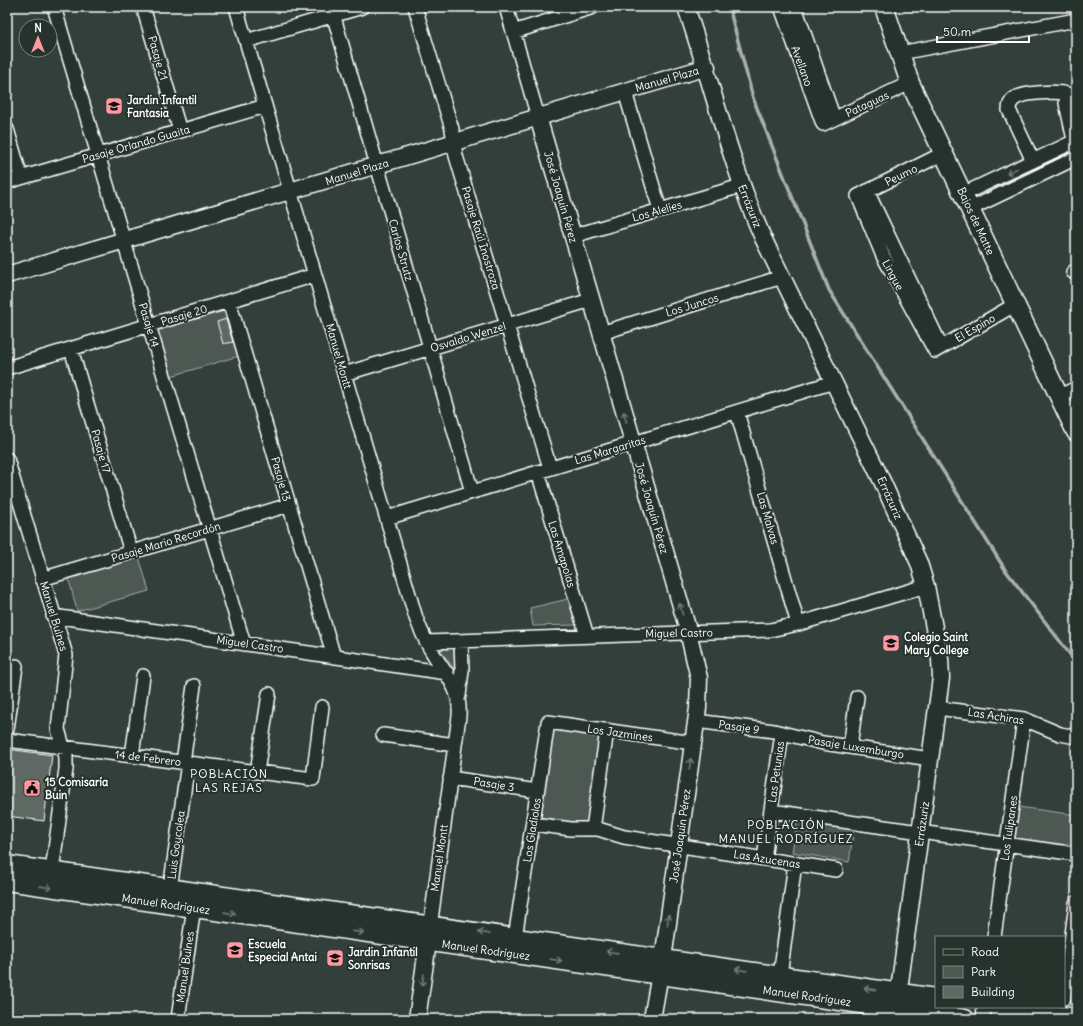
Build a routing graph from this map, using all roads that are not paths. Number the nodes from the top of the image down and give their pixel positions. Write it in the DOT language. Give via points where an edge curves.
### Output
graph roads {
  1 [pos="54,7"];
  2 [pos="143,7"];
  3 [pos="236,7"];
  4 [pos="362,7"];
  5 [pos="416,7"];
  6 [pos="506,7"];
  7 [pos="593,7"];
  8 [pos="686,7"];
  9 [pos="781,7"];
  10 [pos="795,7"];
  11 [pos="884,7"];
  12 [pos="332,11"];
  13 [pos="1076,20"];
  14 [pos="513,32"];
  15 [pos="246,41"];
  16 [pos="900,53"];
  17 [pos="706,67"];
  18 [pos="910,83"];
  19 [pos="625,92"];
  20 [pos="1072,92"];
  21 [pos="265,106"];
  22 [pos="538,117"];
  23 [pos="828,122"];
  24 [pos="7,129"];
  25 [pos="180,131"];
  26 [pos="454,143"];
  27 [pos="1075,145"];
  28 [pos="944,153"];
  29 [pos="98,155"];
  30 [pos="1076,158"];
  31 [pos="1033,161"];
  32 [pos="377,166"];
  33 [pos="21,178"];
  34 [pos="7,182"];
  35 [pos="742,186"];
  36 [pos="291,191"];
  37 [pos="862,193"];
  38 [pos="967,201"];
  39 [pos="660,210"];
  40 [pos="573,236"];
  41 [pos="123,241"];
  42 [pos="7,275"];
  43 [pos="315,276"];
  44 [pos="782,277"];
  45 [pos="591,300"];
  46 [pos="229,301"];
  47 [pos="1016,304"];
  48 [pos="507,325"];
  49 [pos="149,326"];
  50 [pos="601,333"];
  51 [pos="430,348"];
  52 [pos="71,349"];
  53 [pos="938,349"];
  54 [pos="7,368"];
  55 [pos="344,374"];
  56 [pos="834,382"];
  57 [pos="1076,388"];
  58 [pos="1059,397"];
  59 [pos="736,412"];
  60 [pos="1076,432"];
  61 [pos="633,443"];
  62 [pos="7,459"];
  63 [pos="544,470"];
  64 [pos="472,492"];
  65 [pos="289,505"];
  66 [pos="387,518"];
  67 [pos="209,529"];
  68 [pos="131,552"];
  69 [pos="42,579"];
  70 [pos="926,586"];
  71 [pos="53,616"];
  72 [pos="798,624"];
  73 [pos="688,633"];
  74 [pos="587,636"];
  75 [pos="461,641"];
  76 [pos="426,642"];
  77 [pos="244,644"];
  78 [pos="334,657"];
  79 [pos="16,666"];
  80 [pos="447,673"];
  81 [pos="143,676"];
  82 [pos="194,686"];
  83 [pos="269,694"];
  84 [pos="857,697"];
  85 [pos="459,698"];
  86 [pos="322,707"];
  87 [pos="937,708"];
  88 [pos="1024,719"];
  89 [pos="696,721"];
  90 [pos="548,722"];
  91 [pos="7,729"];
  92 [pos="607,730"];
  93 [pos="782,733"];
  94 [pos="383,735"];
  95 [pos="1076,737"];
  96 [pos="7,740"];
  97 [pos="693,743"];
  98 [pos="455,745"];
  99 [pos="63,747"];
  100 [pos="850,747"];
  101 [pos="132,756"];
  102 [pos="930,759"];
  103 [pos="186,763"];
  104 [pos="257,772"];
  105 [pos="450,778"];
  106 [pos="538,791"];
  107 [pos="771,810"];
  108 [pos="532,824"];
  109 [pos="593,829"];
  110 [pos="921,832"];
  111 [pos="1007,844"];
  112 [pos="679,846"];
  113 [pos="1076,854"];
  114 [pos="764,859"];
  115 [pos="794,863"];
  116 [pos="7,865"];
  117 [pos="836,870"];
  118 [pos="52,871"];
  119 [pos="7,881"];
  120 [pos="169,896"];
  121 [pos="195,900"];
  122 [pos="1076,908"];
  123 [pos="429,934"];
  124 [pos="994,936"];
  125 [pos="516,938"];
  126 [pos="661,967"];
  127 [pos="780,976"];
  128 [pos="1065,990"];
  129 [pos="935,998"];
  130 [pos="897,1007"];
  131 [pos="984,1008"];
  132 [pos="1007,1008"];
  133 [pos="1067,1014"];
  134 [pos="178,1019"];
  135 [pos="417,1019"];
  136 [pos="652,1019"];
  137 [pos="965,1019"];
  138 [pos="983,1019"];
  1 -- 29 [label="street, Pasaje 14"];
  2 -- 25 [label="street, Pasaje 21"];
  3 -- 15 [label="street, Manuel Montt"];
  4 -- 12 [label="street"];
  5 -- 26 [label="street, Pasaje Raúl Inostroza"];
  6 -- 14 [label="street, José Joaquín Pérez"];
  7 -- 14 [label="street"];
  8 -- 17 [label="street, Errázuriz"];
  9 -- 23 [label="street, Avellano"];
  10 -- 23 [label="street, Avellano"];
  11 -- 16 [label="main road, Bajos de Matte"];
  12 -- 15 [label="street"];
  12 -- 32 [label="street, Carlos Strutz"];
  13 -- 16 [label="street"];
  14 -- 22 [label="street, José Joaquín Pérez"];
  15 -- 21 [label="street, Manuel Montt"];
  16 -- 18 [label="main road, Bajos de Matte"];
  17 -- 19 [label="street, Manuel Plaza"];
  17 -- 35 [label="street, Errázuriz"];
  18 -- 23 [label="street, Pataguas"];
  18 -- 28 [label="main road, Bajos de Matte"];
  19 -- 22 [label="street, Manuel Plaza"];
  19 -- 39 [label="street"];
  20 -- 27 [label="street" via="1066,103"];
  20 -- 31 [label="street" via="1020,97 1013,99 1010,104 1011,113"];
  21 -- 25 [label="street, Pasaje Orlando Guaita"];
  21 -- 36 [label="street, Manuel Montt"];
  22 -- 26 [label="street, Manuel Plaza"];
  22 -- 40 [label="street, José Joaquín Pérez"];
  24 -- 33 [label="street"];
  25 -- 29 [label="street, Pasaje Orlando Guaita"];
  26 -- 32 [label="street, Manuel Plaza"];
  26 -- 48 [label="street, Pasaje Raúl Inostroza"];
  27 -- 31 [label="street"];
  28 -- 37 [label="street, Peumo"];
  28 -- 38 [label="main road, Bajos de Matte"];
  29 -- 33 [label="street, Pasaje Orlando Guaita"];
  29 -- 41 [label="street, Pasaje 14"];
  30 -- 38 [label="street"];
  31 -- 38 [label="street, one-way"];
  32 -- 36 [label="street, Manuel Plaza"];
  32 -- 51 [label="street, Carlos Strutz"];
  33 -- 34 [label="street, Pasaje Orlando Guaita"];
  35 -- 39 [label="street, Los Alelíes"];
  35 -- 44 [label="street, Errázuriz"];
  36 -- 41 [label="street, Manuel Plaza"];
  36 -- 43 [label="street, Manuel Montt"];
  37 -- 53 [label="street, Lingue" via="883,256"];
  38 -- 47 [label="main road, Bajos de Matte"];
  39 -- 40 [label="street, Los Alelíes"];
  40 -- 45 [label="street, José Joaquín Pérez"];
  41 -- 42 [label="street, Manuel Plaza"];
  41 -- 49 [label="street, Pasaje 14"];
  43 -- 46 [label="street, Pasaje 20"];
  43 -- 55 [label="street, Manuel Montt"];
  44 -- 50 [label="street, Los Juncos"];
  44 -- 56 [label="street, Errázuriz"];
  45 -- 48 [label="street, Osvaldo Wenzel"];
  45 -- 50 [label="street, José Joaquín Pérez"];
  46 -- 49 [label="street, Pasaje 20"];
  46 -- 65 [label="street, Pasaje 13"];
  47 -- 53 [label="street, El Espino"];
  47 -- 58 [label="main road, Bajos de Matte"];
  48 -- 51 [label="street, Osvaldo Wenzel"];
  48 -- 63 [label="street, Pasaje Raúl Inostroza"];
  49 -- 52 [label="street, Pasaje 20"];
  49 -- 67 [label="street, Pasaje 14"];
  61 -- 50 [label="street, José Joaquín Pérez, one-way"];
  51 -- 55 [label="street, Osvaldo Wenzel"];
  51 -- 64 [label="street, Carlos Strutz"];
  52 -- 54 [label="street, Pasaje 20"];
  52 -- 68 [label="street, Pasaje 17"];
  55 -- 66 [label="street, Manuel Montt"];
  56 -- 59 [label="street, Las Margaritas"];
  56 -- 70 [label="street, Errázuriz" via="919,563"];
  57 -- 58 [label="street"];
  58 -- 60 [label="main road, Bajos de Matte"];
  59 -- 61 [label="street, Las Margaritas"];
  59 -- 72 [label="street, Las Malvas"];
  61 -- 63 [label="street, Las Margaritas"];
  73 -- 61 [label="street, José Joaquín Pérez, one-way"];
  62 -- 69 [label="street, Manuel Bulnes"];
  63 -- 64 [label="street, Las Margaritas"];
  63 -- 74 [label="street, Las Amapolas"];
  64 -- 66 [label="street, Las Margaritas"];
  65 -- 67 [label="street, Pasaje Mario Recordón"];
  65 -- 78 [label="street, Pasaje 13"];
  66 -- 76 [label="street, Manuel Montt" via="416,618"];
  67 -- 68 [label="street, Pasaje Mario Recordón"];
  67 -- 77 [label="street, Pasaje 14"];
  68 -- 69 [label="street, Pasaje Mario Recordón"];
  69 -- 71 [label="street, Manuel Bulnes"];
  70 -- 72 [label="street, Miguel Castro"];
  70 -- 87 [label="street, Errázuriz" via="940,659 941,678"];
  71 -- 77 [label="street, Miguel Castro"];
  71 -- 99 [label="street, Manuel Bulnes" via="66,655 58,729"];
  72 -- 73 [label="street, Miguel Castro" via="756,632"];
  73 -- 74 [label="street, Miguel Castro"];
  73 -- 89 [label="street, José Joaquín Pérez" via="699,678"];
  74 -- 75 [label="street, Miguel Castro"];
  75 -- 76 [label="street, Miguel Castro"];
  75 -- 85 [label="street, Manuel Montt" via="462,675"];
  76 -- 80 [label="street, Manuel Montt"];
  77 -- 78 [label="street, Miguel Castro"];
  78 -- 80 [label="street, Miguel Castro"];
  79 -- 91 [label="street"];
  80 -- 85 [label="street, Manuel Montt"];
  81 -- 101 [label="street"];
  82 -- 103 [label="street, Luis Goycolea"];
  83 -- 104 [label="street"];
  84 -- 100 [label="street"];
  85 -- 98 [label="street, Manuel Montt"];
  86 -- 104 [label="street, 14 de Febrero" via="313,779"];
  87 -- 88 [label="street, Las Achiras"];
  87 -- 102 [label="street, Errázuriz"];
  88 -- 95 [label="street, Las Achiras" via="1060,734"];
  88 -- 111 [label="street, Los Tulipanes"];
  89 -- 93 [label="street, Pasaje 9"];
  89 -- 97 [label="street, José Joaquín Pérez"];
  90 -- 92 [label="street, Los Jazmines"];
  90 -- 106 [label="street, Los Gladiolos"];
  92 -- 97 [label="street, Los Jazmines"];
  92 -- 109 [label="street"];
  93 -- 100 [label="street, Pasaje Luxemburgo"];
  93 -- 107 [label="street, Las Petunias"];
  94 -- 98 [label="street"];
  96 -- 99 [label="street, 14 de Febrero"];
  112 -- 97 [label="street, José Joaquín Pérez, one-way"];
  98 -- 105 [label="street, Manuel Montt"];
  99 -- 101 [label="street, 14 de Febrero"];
  99 -- 118 [label="street, Manuel Bulnes" via="66,769"];
  100 -- 102 [label="street, Pasaje Luxemburgo"];
  101 -- 103 [label="street, 14 de Febrero"];
  102 -- 110 [label="street, Errázuriz"];
  103 -- 104 [label="street, 14 de Febrero"];
  103 -- 120 [label="street, Luis Goycolea"];
  105 -- 106 [label="street, Pasaje 3"];
  105 -- 123 [label="street, Manuel Montt"];
  106 -- 108 [label="street, Los Gladiolos"];
  107 -- 110 [label="street"];
  107 -- 114 [label="street, Las Petunias"];
  108 -- 109 [label="street, Las Azucenas"];
  108 -- 125 [label="street, Los Gladiolos"];
  109 -- 112 [label="street, Las Azucenas"];
  110 -- 111 [label="street"];
  110 -- 130 [label="street, Errázuriz"];
  111 -- 113 [label="street"];
  111 -- 124 [label="street, Los Tulipanes"];
  112 -- 114 [label="street, Las Azucenas"];
  126 -- 112 [label="street, José Joaquín Pérez, one-way"];
  114 -- 115 [label="street, Las Azucenas"];
  115 -- 117 [label="street, Las Azucenas"];
  115 -- 127 [label="street"];
  116 -- 118 [label="main road, Manuel Rodríguez"];
  118 -- 120 [label="main road, Manuel Rodríguez"];
  119 -- 120 [label="main road, Manuel Rodríguez, one-way"];
  120 -- 121 [label="main road, Manuel Rodríguez"];
  121 -- 123 [label="main road, Manuel Rodríguez"];
  121 -- 134 [label="street, Manuel Bulnes"];
  122 -- 128 [label="street"];
  125 -- 123 [label="main road, Manuel Rodríguez, one-way"];
  123 -- 126 [label="main road, Manuel Rodríguez, one-way"];
  123 -- 135 [label="street, Manuel Montt, one-way"];
  126 -- 125 [label="main road, Manuel Rodríguez, one-way"];
  127 -- 126 [label="main road, Manuel Rodríguez, one-way"];
  126 -- 130 [label="main road, Manuel Rodríguez"];
  126 -- 136 [label="street, José Joaquín Pérez"];
  130 -- 127 [label="main road, Manuel Rodríguez, one-way"];
  129 -- 130 [label="main road, Manuel Rodríguez"];
  130 -- 137 [label="main road, Manuel Rodríguez"];
  131 -- 138 [label="street"];
  132 -- 133 [label="main road"];
}
